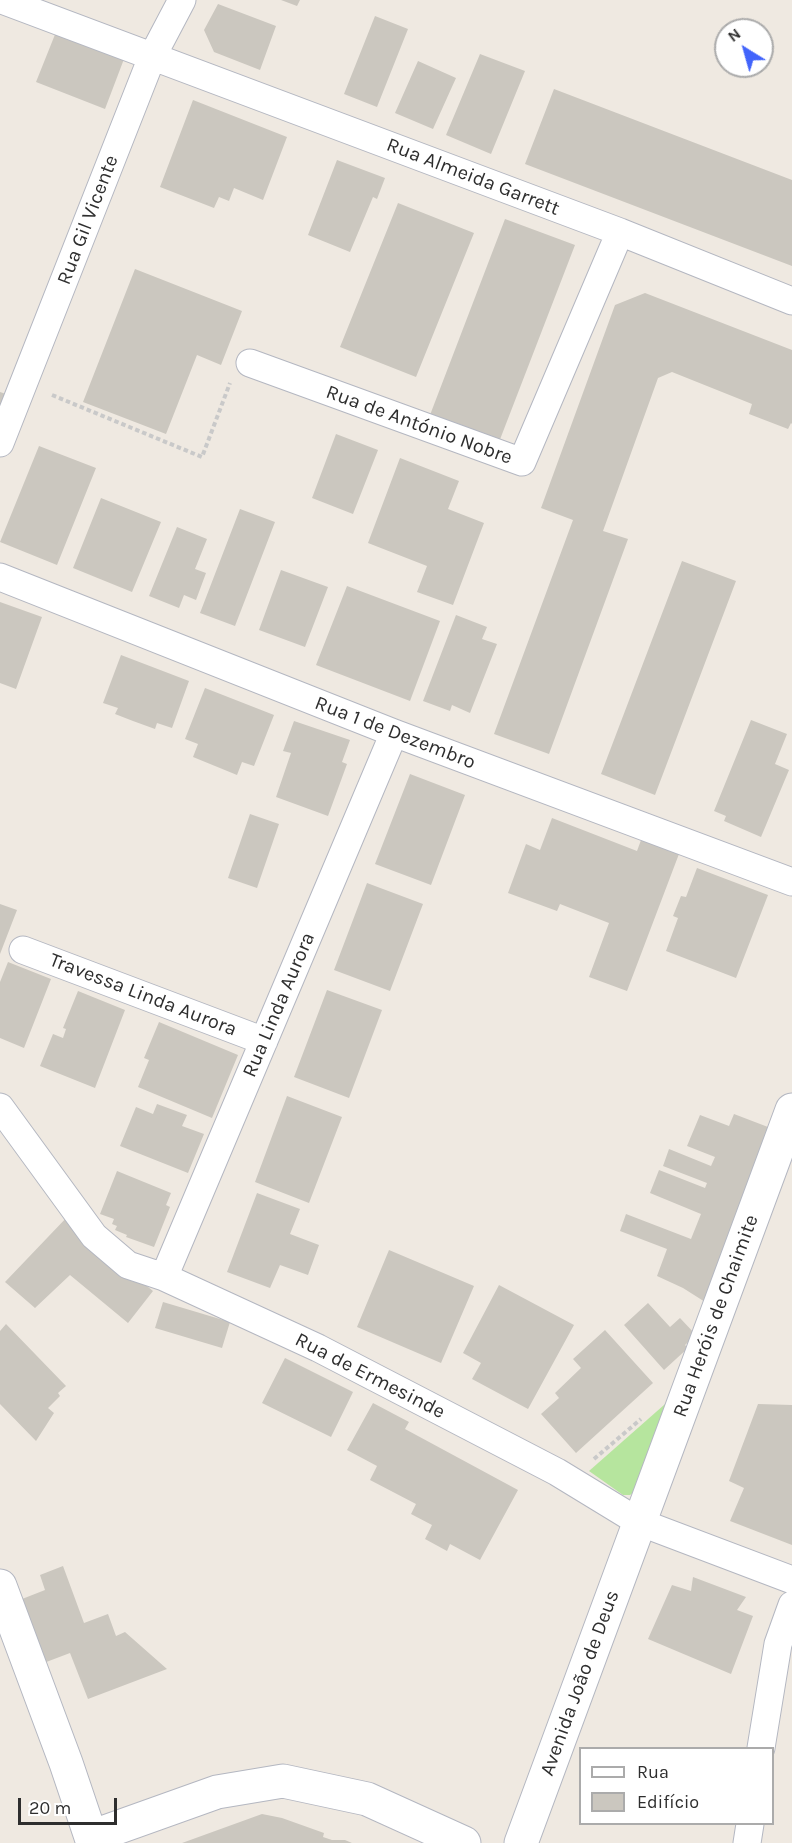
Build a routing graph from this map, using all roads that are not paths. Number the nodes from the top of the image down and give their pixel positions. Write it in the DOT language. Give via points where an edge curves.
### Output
graph roads {
  1 [pos="2,0"];
  2 [pos="182,0"];
  3 [pos="152,57"];
  4 [pos="620,232"];
  5 [pos="792,301"];
  6 [pos="249,363"];
  7 [pos="0,443"];
  8 [pos="0,577"];
  9 [pos="394,733"];
  10 [pos="792,882"];
  11 [pos="23,950"];
  12 [pos="264,1041"];
  13 [pos="0,1107"];
  14 [pos="792,1110"];
  15 [pos="164,1277"];
  16 [pos="639,1522"];
  17 [pos="792,1580"];
  18 [pos="0,1586"];
  19 [pos="792,1605"];
  20 [pos="761,1747"];
  21 [pos="750,1825"];
  22 [pos="92,1840"];
  23 [pos="464,1843"];
  24 [pos="521,1843"];
  25 [pos="747,1843"];
  1 -- 3 [label="street, Rua Almeida Garrett"];
  2 -- 3 [label="street, Rua Gil Vicente"];
  3 -- 4 [label="street, Rua Almeida Garrett"];
  3 -- 7 [label="street, Rua Gil Vicente"];
  4 -- 5 [label="street, Rua Almeida Garrett"];
  4 -- 6 [label="street, Rua de António Nobre" via="522,462"];
  8 -- 9 [label="street, Rua 1 de Dezembro"];
  9 -- 10 [label="street, Rua 1 de Dezembro"];
  9 -- 12 [label="street, Rua Linda Aurora"];
  11 -- 12 [label="street, Travessa Linda Aurora"];
  12 -- 15 [label="street, Rua Linda Aurora"];
  13 -- 15 [label="street, Rua de Ermesinde" via="94,1236 128,1265"];
  14 -- 16 [label="street, Rua Heróis de Chaimite"];
  15 -- 16 [label="street, Rua de Ermesinde" via="318,1348 571,1480"];
  16 -- 17 [label="street, Rua de Ermesinde"];
  16 -- 24 [label="street, Avenida João de Deus"];
  18 -- 22 [label="street"];
  19 -- 20 [label="street" via="778,1644"];
  21 -- 25 [label="street"];
  22 -- 23 [label="street" via="217,1792 283,1781 367,1799"];
}
